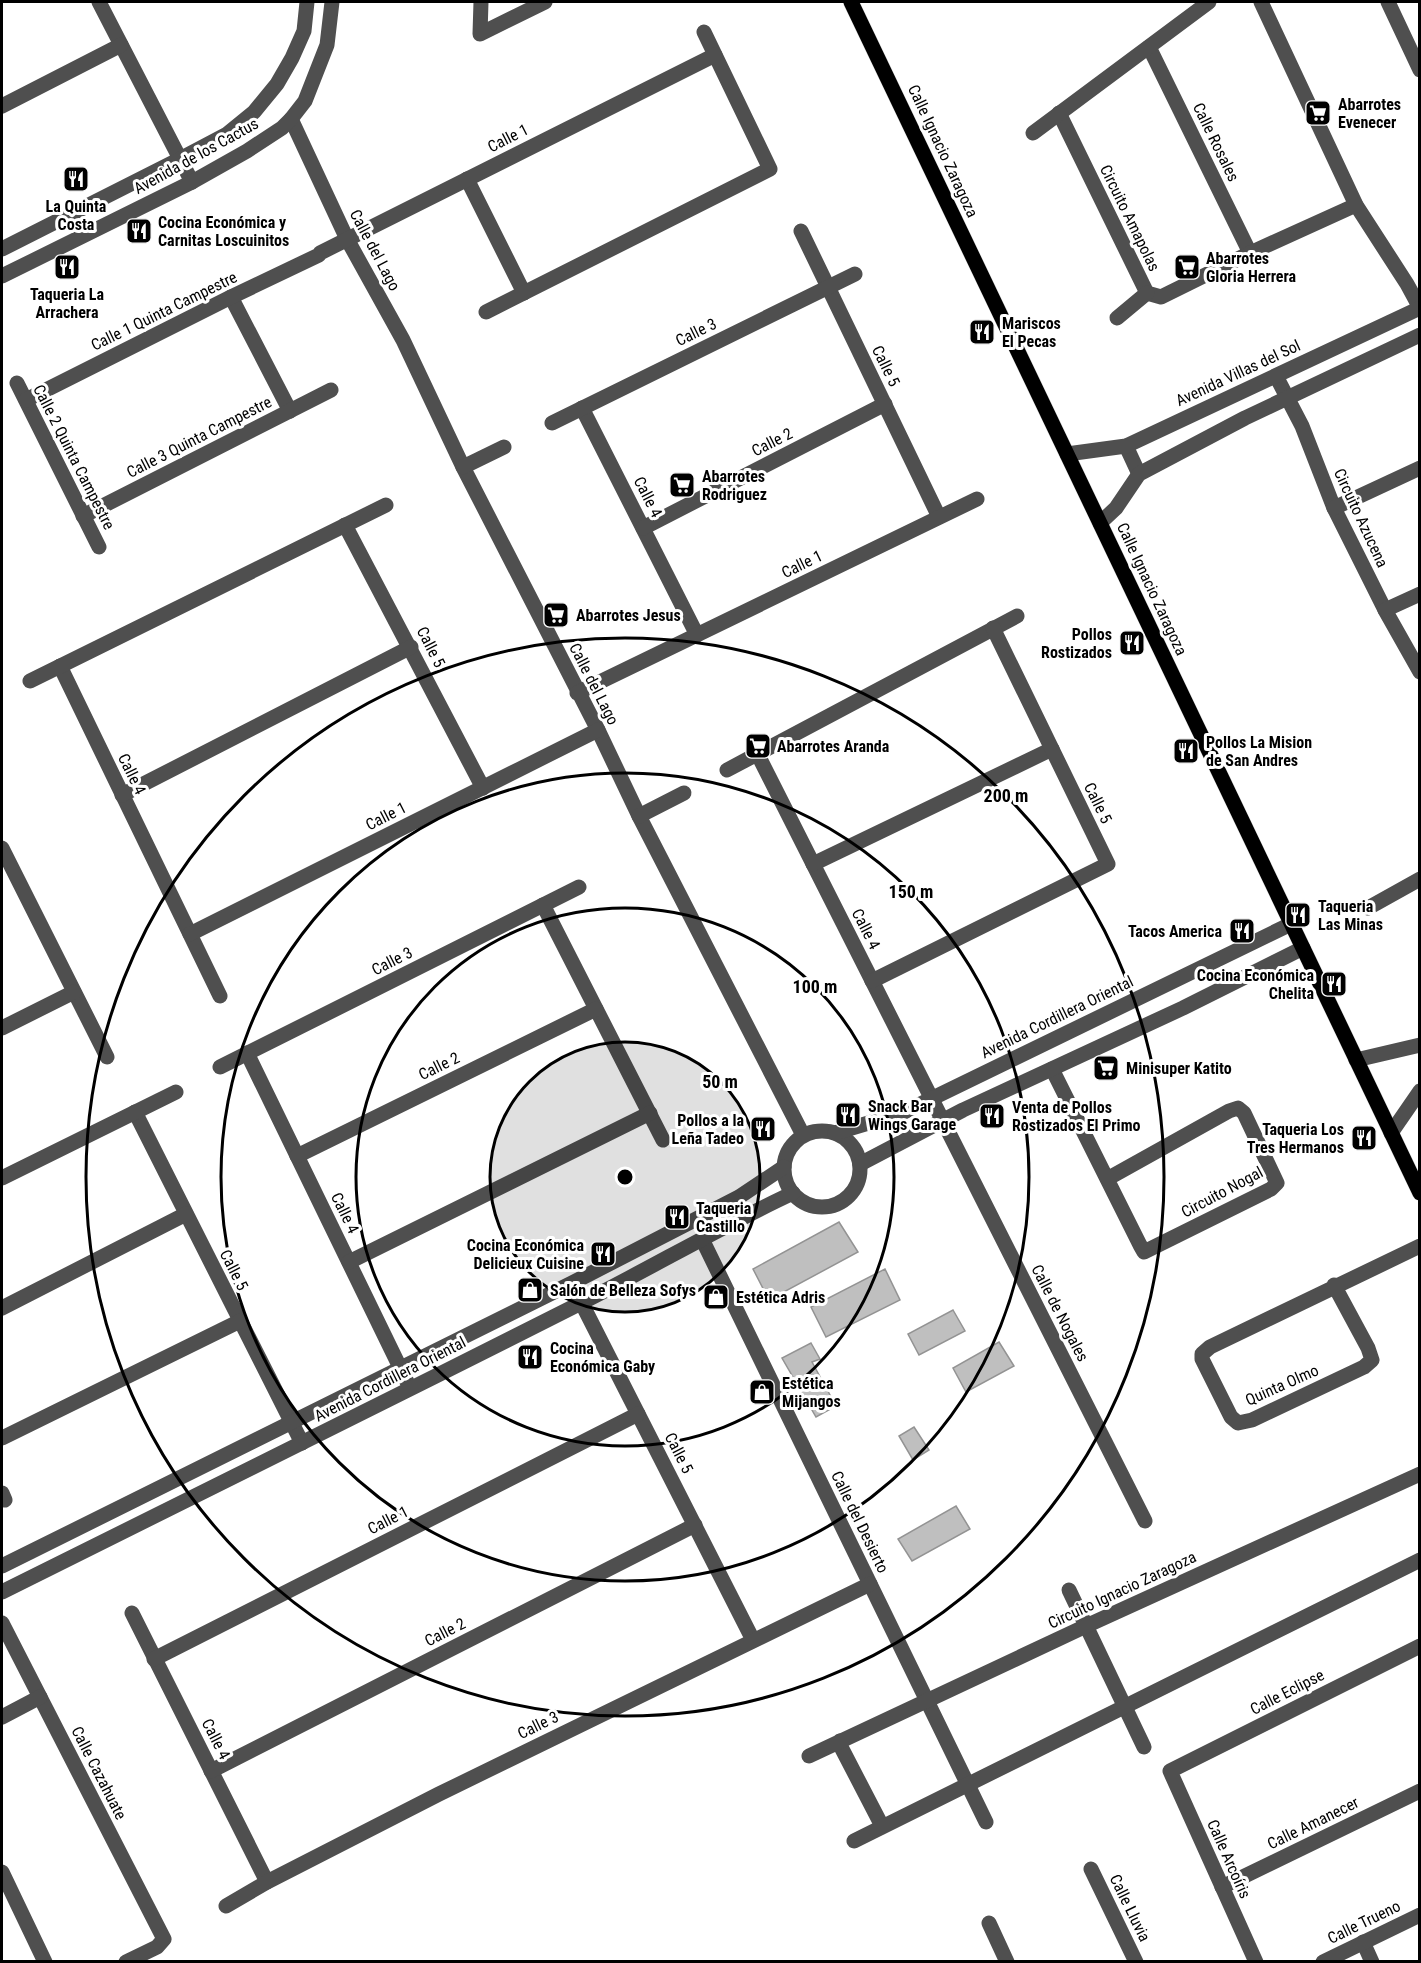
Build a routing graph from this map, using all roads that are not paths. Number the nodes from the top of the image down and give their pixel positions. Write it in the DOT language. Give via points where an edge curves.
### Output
graph roads {
  1 [pos="99,2"];
  2 [pos="307,2"];
  3 [pos="332,2"];
  4 [pos="481,2"];
  5 [pos="545,2"];
  6 [pos="851,2"];
  7 [pos="1209,2"];
  8 [pos="1261,2"];
  9 [pos="1388,2"];
  10 [pos="704,32"];
  11 [pos="121,45"];
  12 [pos="1149,47"];
  13 [pos="715,55"];
  14 [pos="1419,70"];
  15 [pos="4,100"];
  16 [pos="1059,113"];
  17 [pos="291,119"];
  18 [pos="1033,133"];
  19 [pos="180,159"];
  20 [pos="466,179"];
  21 [pos="192,182"];
  22 [pos="1356,206"];
  23 [pos="801,231"];
  24 [pos="347,239"];
  25 [pos="2,249"];
  26 [pos="1250,253"];
  27 [pos="319,255"];
  28 [pos="855,274"];
  29 [pos="2,276"];
  30 [pos="828,287"];
  31 [pos="524,293"];
  32 [pos="1147,293"];
  33 [pos="231,297"];
  34 [pos="1419,308"];
  35 [pos="486,312"];
  36 [pos="1118,318"];
  37 [pos="1419,335"];
  38 [pos="1276,375"];
  39 [pos="17,383"];
  40 [pos="332,390"];
  41 [pos="1288,397"];
  42 [pos="26,400"];
  43 [pos="885,404"];
  44 [pos="582,408"];
  45 [pos="290,411"];
  46 [pos="552,423"];
  47 [pos="1126,446"];
  48 [pos="504,447"];
  49 [pos="1067,454"];
  50 [pos="463,467"];
  51 [pos="1419,468"];
  52 [pos="1139,474"];
  53 [pos="977,499"];
  54 [pos="386,505"];
  55 [pos="1334,508"];
  56 [pos="83,516"];
  57 [pos="939,517"];
  58 [pos="1100,523"];
  59 [pos="345,525"];
  60 [pos="643,528"];
  61 [pos="99,547"];
  62 [pos="1419,594"];
  63 [pos="1385,610"];
  64 [pos="1017,616"];
  65 [pos="993,628"];
  66 [pos="697,635"];
  67 [pos="411,647"];
  68 [pos="60,666"];
  69 [pos="1419,672"];
  70 [pos="30,681"];
  71 [pos="577,693"];
  72 [pos="598,730"];
  73 [pos="1052,749"];
  74 [pos="757,753"];
  75 [pos="727,770"];
  76 [pos="483,788"];
  77 [pos="684,793"];
  78 [pos="122,795"];
  79 [pos="639,816"];
  80 [pos="3,853"];
  81 [pos="813,864"];
  82 [pos="1419,879"];
  83 [pos="579,887"];
  84 [pos="543,905"];
  85 [pos="1368,908"];
  86 [pos="1291,924"];
  87 [pos="190,934"];
  88 [pos="1303,948"];
  89 [pos="872,981"];
  90 [pos="1172,982"];
  91 [pos="74,992"];
  92 [pos="220,996"];
  93 [pos="1183,1008"];
  94 [pos="596,1009"];
  95 [pos="2,1028"];
  96 [pos="1419,1045"];
  97 [pos="248,1053"];
  98 [pos="107,1057"];
  99 [pos="1356,1060"];
  100 [pos="220,1067"];
  101 [pos="1052,1069"];
  102 [pos="1419,1091"];
  103 [pos="176,1092"];
  104 [pos="932,1099"];
  105 [pos="135,1112"];
  106 [pos="650,1113"];
  107 [pos="943,1120"];
  108 [pos="835,1133"];
  109 [pos="1391,1133"];
  110 [pos="803,1135"];
  111 [pos="663,1140"];
  112 [pos="297,1156"];
  113 [pos="860,1164"];
  114 [pos="784,1167"];
  115 [pos="2,1178"];
  116 [pos="1107,1179"];
  117 [pos="1418,1185"];
  118 [pos="793,1193"];
  119 [pos="186,1214"];
  120 [pos="702,1239"];
  121 [pos="1419,1246"];
  122 [pos="349,1262"];
  123 [pos="572,1283"];
  124 [pos="1334,1286"];
  125 [pos="582,1302"];
  126 [pos="2,1308"];
  127 [pos="240,1321"];
  128 [pos="400,1368"];
  129 [pos="410,1388"];
  130 [pos="638,1414"];
  131 [pos="291,1422"];
  132 [pos="2,1438"];
  133 [pos="302,1443"];
  134 [pos="1419,1474"];
  135 [pos="1145,1521"];
  136 [pos="695,1525"];
  137 [pos="1419,1560"];
  138 [pos="2,1566"];
  139 [pos="870,1584"];
  140 [pos="1070,1590"];
  141 [pos="2,1592"];
  142 [pos="132,1613"];
  143 [pos="2,1623"];
  144 [pos="1086,1626"];
  145 [pos="753,1640"];
  146 [pos="1419,1646"];
  147 [pos="154,1659"];
  148 [pos="40,1697"];
  149 [pos="927,1701"];
  150 [pos="1124,1707"];
  151 [pos="2,1717"];
  152 [pos="840,1741"];
  153 [pos="1144,1748"];
  154 [pos="809,1756"];
  155 [pos="211,1770"];
  156 [pos="1170,1771"];
  157 [pos="969,1785"];
  158 [pos="1419,1791"];
  159 [pos="986,1822"];
  160 [pos="882,1826"];
  161 [pos="854,1841"];
  162 [pos="1091,1869"];
  163 [pos="2,1872"];
  164 [pos="267,1882"];
  165 [pos="1222,1887"];
  166 [pos="225,1906"];
  167 [pos="1419,1915"];
  168 [pos="989,1923"];
  169 [pos="1363,1942"];
  170 [pos="45,1962"];
  171 [pos="126,1962"];
  172 [pos="1007,1962"];
  173 [pos="1136,1962"];
  174 [pos="1256,1962"];
  175 [pos="1323,1962"];
  176 [pos="1372,1962"];
  1 -- 11 [label="street"];
  2 -- 19 [label="street, Avenida de los Cactus" via="304,31 277,84 227,134"];
  3 -- 17 [label="street, Avenida de los Cactus" via="327,45 305,101"];
  4 -- 5 [label="street" via="480,34"];
  6 -- 49 [label="main road, Calle Ignacio Zaragoza"];
  7 -- 12 [label="street"];
  8 -- 22 [label="street"];
  9 -- 14 [label="street"];
  10 -- 13 [label="street"];
  11 -- 15 [label="street"];
  11 -- 19 [label="street"];
  12 -- 16 [label="street"];
  12 -- 26 [label="street, Calle Rosales"];
  13 -- 20 [label="street, Calle 1"];
  13 -- 31 [label="street" via="770,169"];
  16 -- 18 [label="street"];
  16 -- 32 [label="street, Circuito Amapolas"];
  17 -- 21 [label="street, Avenida de los Cactus" via="247,151"];
  17 -- 24 [label="street, Calle del Lago"];
  19 -- 21 [label="street"];
  19 -- 25 [label="street, Avenida de los Cactus"];
  20 -- 24 [label="street, Calle 1"];
  20 -- 31 [label="street"];
  21 -- 29 [label="street, Avenida de los Cactus"];
  22 -- 26 [label="street, Circuito Amapolas"];
  22 -- 34 [label="street"];
  23 -- 30 [label="street, Calle 5"];
  24 -- 27 [label="street, Calle 1"];
  24 -- 50 [label="street, Calle del Lago" via="404,340"];
  26 -- 32 [label="street, Circuito Amapolas" via="1161,297"];
  27 -- 33 [label="street, Calle 1 Quinta Campestre"];
  28 -- 30 [label="street, Calle 3"];
  30 -- 43 [label="street, Calle 5"];
  30 -- 44 [label="street, Calle 3"];
  31 -- 35 [label="street"];
  32 -- 36 [label="street"];
  33 -- 42 [label="street, Calle 1 Quinta Campestre"];
  33 -- 45 [label="street"];
  34 -- 38 [label="street, Avenida Villas del Sol"];
  37 -- 41 [label="street"];
  38 -- 41 [label="street, Circuito Azucena"];
  38 -- 47 [label="street, Avenida Villas del Sol"];
  39 -- 42 [label="street, Calle 2 Quinta Campestre"];
  40 -- 45 [label="street, Calle 3 Quinta Campestre"];
  41 -- 52 [label="street"];
  41 -- 55 [label="street, Circuito Azucena"];
  42 -- 56 [label="street, Calle 2 Quinta Campestre"];
  43 -- 57 [label="street, Calle 5"];
  43 -- 60 [label="street, Calle 2"];
  44 -- 46 [label="street, Calle 3"];
  44 -- 60 [label="street, Calle 4"];
  45 -- 56 [label="street, Calle 3 Quinta Campestre"];
  47 -- 49 [label="street, Avenida Villas del Sol"];
  47 -- 52 [label="street"];
  48 -- 50 [label="street"];
  49 -- 58 [label="main road, Calle Ignacio Zaragoza"];
  50 -- 71 [label="street, Calle del Lago"];
  51 -- 55 [label="street"];
  52 -- 58 [label="street" via="1116,508"];
  53 -- 57 [label="street, Calle 1"];
  54 -- 59 [label="street"];
  55 -- 63 [label="street, Circuito Azucena"];
  56 -- 61 [label="street, Calle 2 Quinta Campestre"];
  57 -- 66 [label="street, Calle 1"];
  58 -- 86 [label="main road, Calle Ignacio Zaragoza"];
  59 -- 67 [label="street, Calle 5"];
  59 -- 68 [label="street"];
  60 -- 66 [label="street, Calle 4"];
  62 -- 63 [label="street"];
  63 -- 69 [label="street, Circuito Azucena"];
  64 -- 65 [label="street"];
  65 -- 73 [label="street, Calle 5"];
  65 -- 74 [label="street"];
  66 -- 71 [label="street, Calle 1"];
  67 -- 76 [label="street, Calle 5"];
  67 -- 78 [label="street"];
  68 -- 70 [label="street"];
  68 -- 78 [label="street, Calle 4"];
  71 -- 72 [label="street, Calle del Lago"];
  72 -- 76 [label="street, Calle 1"];
  72 -- 79 [label="street, Calle del Lago"];
  73 -- 81 [label="street"];
  73 -- 89 [label="street, Calle 5" via="1108,864"];
  74 -- 75 [label="street"];
  74 -- 81 [label="street, Calle 4"];
  76 -- 87 [label="street, Calle 1"];
  77 -- 79 [label="street"];
  78 -- 87 [label="street, Calle 4"];
  79 -- 110 [label="street, Calle del Lago"];
  80 -- 91 [label="street"];
  81 -- 89 [label="street, Calle 4"];
  82 -- 85 [label="street"];
  83 -- 84 [label="street, Calle 3"];
  84 -- 94 [label="street"];
  84 -- 97 [label="street, Calle 3"];
  86 -- 88 [label="main road, Calle Ignacio Zaragoza"];
  86 -- 90 [label="street, Avenida Cordillera Oriental"];
  87 -- 92 [label="street, Calle 4"];
  88 -- 93 [label="street"];
  88 -- 99 [label="main road, Calle Ignacio Zaragoza"];
  89 -- 104 [label="street, Calle 4"];
  90 -- 93 [label="street"];
  90 -- 104 [label="street, Avenida Cordillera Oriental"];
  91 -- 95 [label="street"];
  91 -- 98 [label="street"];
  93 -- 101 [label="street"];
  94 -- 106 [label="street"];
  94 -- 112 [label="street, Calle 2"];
  96 -- 99 [label="street"];
  97 -- 100 [label="street, Calle 3"];
  97 -- 112 [label="street, Calle 4"];
  99 -- 109 [label="main road, Calle Ignacio Zaragoza"];
  101 -- 107 [label="street"];
  101 -- 116 [label="street, Circuito Nogal"];
  102 -- 109 [label="street"];
  103 -- 105 [label="street"];
  104 -- 107 [label="street, Calle 4"];
  104 -- 108 [label="street, Avenida Cordillera Oriental" via="902,1113"];
  105 -- 115 [label="street"];
  105 -- 119 [label="street, Calle 5"];
  106 -- 111 [label="street"];
  106 -- 122 [label="street"];
  107 -- 113 [label="street"];
  107 -- 135 [label="street, Calle de Nogales"];
  108 -- 110 [label="street"];
  108 -- 113 [label="street" via="856,1151"];
  109 -- 117 [label="main road, Calle Ignacio Zaragoza"];
  110 -- 114 [label="street" via="795,1142"];
  112 -- 122 [label="street, Calle 4"];
  113 -- 118 [label="street" via="854,1191 844,1201 817,1207"];
  114 -- 118 [label="street"];
  114 -- 123 [label="street, Avenida Cordillera Oriental" via="739,1197"];
  116 -- 116 [label="street, Circuito Nogal" via="1144,1252 1271,1190 1277,1183 1244,1113 1238,1108"];
  118 -- 120 [label="street, Avenida Cordillera Oriental"];
  119 -- 126 [label="street"];
  119 -- 127 [label="street, Calle 5"];
  120 -- 125 [label="street, Avenida Cordillera Oriental"];
  120 -- 139 [label="street, Calle del Desierto"];
  121 -- 124 [label="street, Quinta Olmo"];
  122 -- 128 [label="street, Calle 4"];
  123 -- 125 [label="street, Calle 5"];
  123 -- 128 [label="street, Avenida Cordillera Oriental"];
  124 -- 124 [label="street, Quinta Olmo" via="1202,1354 1231,1417 1238,1423 1252,1420 1372,1360"];
  125 -- 129 [label="street, Avenida Cordillera Oriental"];
  125 -- 130 [label="street, Calle 5"];
  127 -- 131 [label="street, Calle 5"];
  127 -- 132 [label="street"];
  128 -- 129 [label="street, Calle 4"];
  128 -- 131 [label="street, Avenida Cordillera Oriental"];
  129 -- 133 [label="street, Avenida Cordillera Oriental"];
  130 -- 136 [label="street, Calle 5"];
  130 -- 147 [label="street, Calle 1"];
  131 -- 133 [label="street, Calle 5"];
  131 -- 138 [label="street, Avenida Cordillera Oriental"];
  133 -- 141 [label="street, Avenida Cordillera Oriental"];
  134 -- 144 [label="street, Circuito Ignacio Zaragoza"];
  136 -- 145 [label="street, Calle 5"];
  136 -- 155 [label="street, Calle 2"];
  137 -- 150 [label="street"];
  139 -- 145 [label="street, Calle 3"];
  139 -- 149 [label="street, Calle del Desierto"];
  140 -- 144 [label="street"];
  142 -- 147 [label="street, Calle 4"];
  143 -- 148 [label="street, Calle Cazahuate"];
  144 -- 149 [label="street, Circuito Ignacio Zaragoza"];
  144 -- 150 [label="street"];
  145 -- 164 [label="street, Calle 3"];
  146 -- 156 [label="street, Calle Eclipse"];
  147 -- 155 [label="street, Calle 4"];
  148 -- 151 [label="street"];
  148 -- 171 [label="street, Calle Cazahuate" via="164,1939 157,1947"];
  149 -- 152 [label="street, Circuito Ignacio Zaragoza"];
  149 -- 157 [label="street, Calle del Desierto"];
  150 -- 153 [label="street"];
  150 -- 157 [label="street"];
  152 -- 154 [label="street, Circuito Ignacio Zaragoza"];
  152 -- 160 [label="street"];
  155 -- 164 [label="street, Calle 4"];
  156 -- 165 [label="street, Calle Arcoíris"];
  157 -- 159 [label="street, Calle del Desierto"];
  157 -- 160 [label="street"];
  158 -- 165 [label="street, Calle Amanecer"];
  160 -- 161 [label="street"];
  162 -- 173 [label="street, Calle Lluvia"];
  163 -- 170 [label="street"];
  164 -- 166 [label="street, Calle 3"];
  165 -- 174 [label="street, Calle Arcoíris"];
  167 -- 169 [label="street, Calle Trueno"];
  168 -- 172 [label="street"];
  169 -- 175 [label="street, Calle Trueno"];
  169 -- 176 [label="street"];
}
